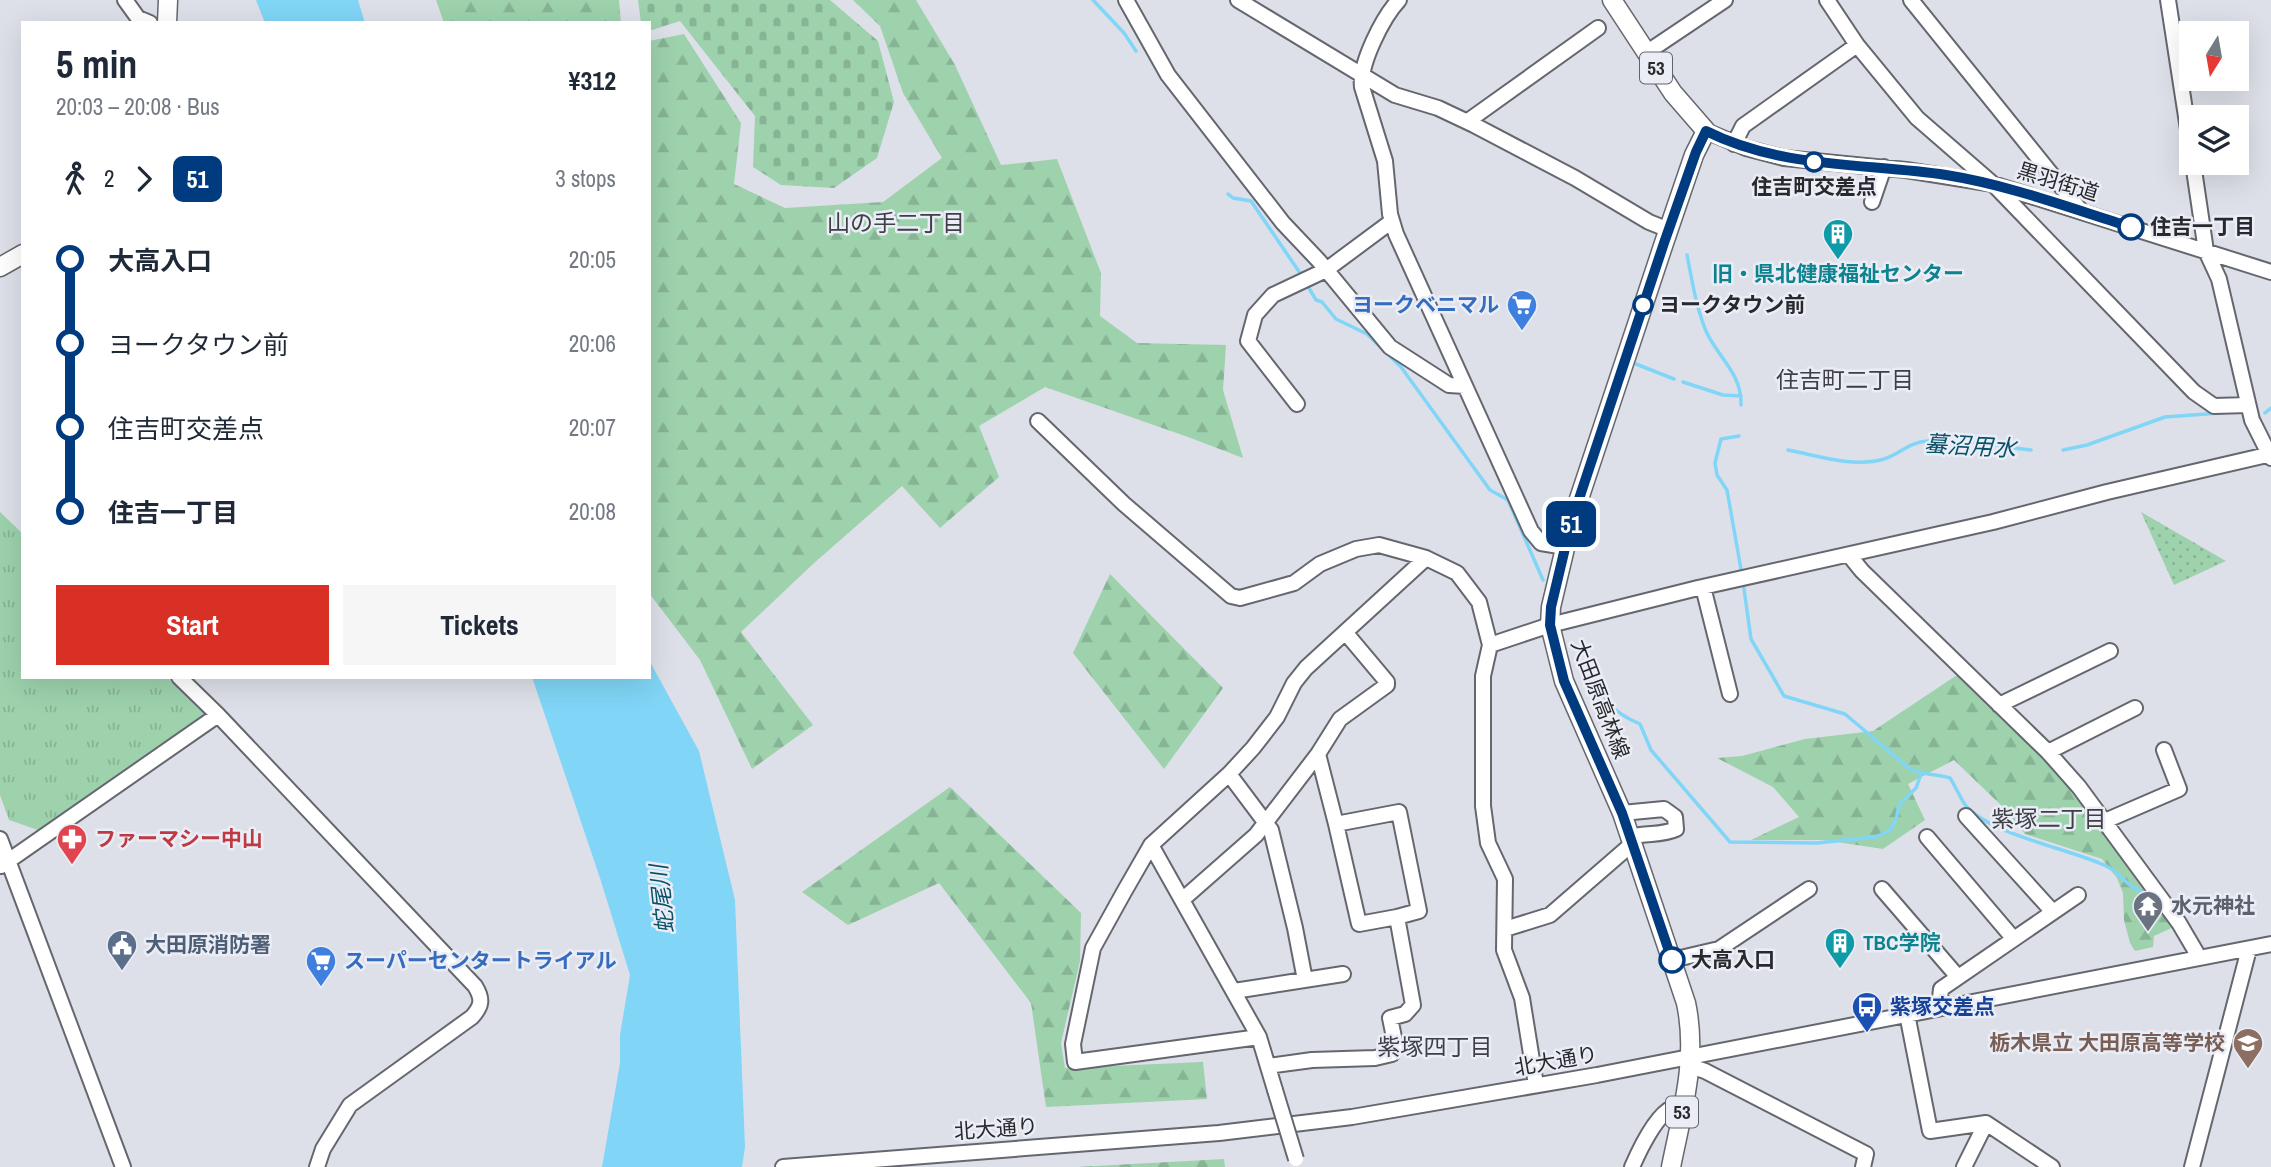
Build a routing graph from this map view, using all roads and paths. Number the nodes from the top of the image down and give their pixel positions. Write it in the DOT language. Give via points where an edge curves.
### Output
graph roads {
  1 [pos="125,0"];
  2 [pos="168,0"];
  3 [pos="1126,0"];
  4 [pos="1238,0"];
  5 [pos="1399,0"];
  6 [pos="1612,0"];
  7 [pos="1725,0"];
  8 [pos="1827,0"];
  9 [pos="1912,0"];
  10 [pos="2168,0"];
  11 [pos="145,21"];
  12 [pos="167,21"];
  13 [pos="1598,28"];
  14 [pos="1857,44"];
  15 [pos="1646,53"];
  16 [pos="1361,75"];
  17 [pos="2184,105"];
  18 [pos="1468,121"];
  19 [pos="1706,131"];
  20 [pos="1734,144"];
  21 [pos="1884,167"];
  22 [pos="2195,175"];
  23 [pos="1993,184"];
  24 [pos="1872,202"];
  25 [pos="2081,211"];
  26 [pos="1392,221"];
  27 [pos="1669,230"];
  28 [pos="2206,251"];
  29 [pos="21,255"];
  30 [pos="0,267"];
  31 [pos="1325,270"];
  32 [pos="2271,272"];
  33 [pos="1465,386"];
  34 [pos="1297,404"];
  35 [pos="2248,405"];
  36 [pos="1038,421"];
  37 [pos="2270,456"];
  38 [pos="1565,547"];
  39 [pos="1849,555"];
  40 [pos="1426,558"];
  41 [pos="1703,587"];
  42 [pos="1550,625"];
  43 [pos="1345,632"];
  44 [pos="1490,645"];
  45 [pos="2110,650"];
  46 [pos="181,679"];
  47 [pos="1730,694"];
  48 [pos="1999,705"];
  49 [pos="2135,708"];
  50 [pos="218,715"];
  51 [pos="2164,750"];
  52 [pos="2048,752"];
  53 [pos="1318,754"];
  54 [pos="1229,774"];
  55 [pos="1622,813"];
  56 [pos="1966,816"];
  57 [pos="2105,821"];
  58 [pos="1266,822"];
  59 [pos="1335,824"];
  60 [pos="1927,837"];
  61 [pos="0,839"];
  62 [pos="1632,840"];
  63 [pos="1151,845"];
  64 [pos="4,863"];
  65 [pos="1809,889"];
  66 [pos="1882,890"];
  67 [pos="2078,895"];
  68 [pos="1182,900"];
  69 [pos="2053,912"];
  70 [pos="1397,917"];
  71 [pos="1505,929"];
  72 [pos="2013,938"];
  73 [pos="2271,944"];
  74 [pos="2249,949"];
  75 [pos="2199,957"];
  76 [pos="1672,960"];
  77 [pos="1343,974"];
  78 [pos="1958,977"];
  79 [pos="1305,980"];
  80 [pos="1234,991"];
  81 [pos="1939,1008"];
  82 [pos="1907,1014"];
  83 [pos="1259,1037"];
  84 [pos="1691,1061"];
  85 [pos="1268,1066"];
  86 [pos="1536,1085"];
  87 [pos="1683,1105"];
  88 [pos="1986,1123"];
  89 [pos="2034,1162"];
  90 [pos="1297,1163"];
  91 [pos="799,1166"];
  92 [pos="123,1167"];
  93 [pos="317,1167"];
  94 [pos="783,1167"];
  95 [pos="1632,1167"];
  96 [pos="1671,1167"];
  97 [pos="1863,1167"];
  98 [pos="1964,1167"];
  99 [pos="2052,1167"];
  100 [pos="2192,1167"];
  1 -- 11 [label="street"];
  2 -- 12 [label="main road"];
  3 -- 31 [label="street" via="1168,75"];
  4 -- 16 [label="street"];
  5 -- 16 [label="street" via="1364,60"];
  6 -- 15 [label="main road, 53"];
  7 -- 15 [label="street"];
  8 -- 14 [label="street"];
  9 -- 25 [label="street"];
  10 -- 17 [label="street"];
  13 -- 18 [label="street"];
  14 -- 20 [label="street" via="1743,126"];
  14 -- 23 [label="street" via="1917,118"];
  15 -- 19 [label="main road, 53"];
  16 -- 18 [label="street" via="1395,95"];
  16 -- 26 [label="street" via="1385,161"];
  18 -- 27 [label="street"];
  19 -- 20 [label="street, 黒羽街道"];
  19 -- 27 [label="main road, 大田原高林線 / 53"];
  20 -- 21 [label="street, 黒羽街道" via="1796,160"];
  21 -- 23 [label="street, 黒羽街道"];
  21 -- 24 [label="street"];
  22 -- 28 [label="street"];
  23 -- 25 [label="street, 黒羽街道"];
  23 -- 35 [label="street" via="2194,392 2214,406"];
  25 -- 28 [label="street, 黒羽街道"];
  26 -- 31 [label="street"];
  26 -- 33 [label="street"];
  27 -- 38 [label="main road, 大田原高林線 / 53"];
  28 -- 32 [label="street, 黒羽街道"];
  28 -- 35 [label="street" via="2219,279"];
  29 -- 30 [label="main road"];
  31 -- 33 [label="street" via="1390,347 1449,385"];
  31 -- 34 [label="street" via="1273,295 1255,315 1248,341"];
  33 -- 38 [label="street" via="1531,531 1541,543"];
  35 -- 37 [label="street"];
  36 -- 40 [label="street" via="1124,504 1231,596 1240,598 1294,583 1320,564 1356,549 1379,545"];
  37 -- 39 [label="street"];
  38 -- 42 [label="main road, 大田原高林線 / 53"];
  39 -- 41 [label="street"];
  39 -- 48 [label="street"];
  40 -- 43 [label="street"];
  40 -- 44 [label="street" via="1457,573 1479,602"];
  41 -- 42 [label="street"];
  41 -- 47 [label="street"];
  42 -- 44 [label="street"];
  42 -- 55 [label="main road, 大田原高林線 / 53" via="1564,681"];
  43 -- 53 [label="street" via="1387,685 1340,719"];
  43 -- 54 [label="street" via="1306,668 1278,717"];
  44 -- 71 [label="street" via="1483,676 1483,806 1488,843 1505,879"];
  45 -- 48 [label="street"];
  46 -- 50 [label="street"];
  48 -- 52 [label="street"];
  49 -- 52 [label="street"];
  50 -- 64 [label="street"];
  50 -- 93 [label="street" via="481,996 480,1008 472,1017 350,1105"];
  51 -- 57 [label="street" via="2179,789"];
  52 -- 57 [label="street"];
  53 -- 58 [label="street"];
  53 -- 59 [label="street"];
  54 -- 58 [label="street"];
  54 -- 63 [label="street"];
  55 -- 62 [label="main road, 大田原高林線 / 53"];
  55 -- 62 [label="street" via="1664,809 1675,817 1676,830 1663,835 1646,832"];
  56 -- 69 [label="street"];
  57 -- 75 [label="street"];
  58 -- 68 [label="street"];
  58 -- 79 [label="street"];
  59 -- 70 [label="street" via="1359,924"];
  59 -- 70 [label="street" via="1399,812 1419,911"];
  60 -- 72 [label="street"];
  61 -- 64 [label="street"];
  62 -- 71 [label="street" via="1550,915"];
  62 -- 76 [label="main road, 大田原高林線 / 53"];
  63 -- 68 [label="street"];
  63 -- 83 [label="street" via="1093,948 1073,1045 1075,1062"];
  64 -- 92 [label="street"];
  65 -- 76 [label="street" via="1719,949"];
  66 -- 78 [label="street"];
  67 -- 69 [label="street"];
  68 -- 80 [label="street"];
  69 -- 72 [label="street"];
  70 -- 85 [label="street" via="1413,1005 1405,1014 1390,1018 1396,1047 1392,1054"];
  71 -- 86 [label="street" via="1504,950 1522,998"];
  72 -- 78 [label="street"];
  73 -- 74 [label="street, 北大通り"];
  74 -- 75 [label="street, 北大通り"];
  74 -- 100 [label="street"];
  75 -- 81 [label="street, 北大通り"];
  76 -- 84 [label="main road, 大田原高林線 / 53" via="1688,1012"];
  77 -- 79 [label="street"];
  78 -- 81 [label="street" via="1941,989"];
  79 -- 80 [label="street"];
  80 -- 83 [label="street"];
  81 -- 82 [label="street, 北大通り"];
  82 -- 84 [label="street, 北大通り"];
  82 -- 88 [label="street" via="1930,1131"];
  83 -- 85 [label="street"];
  84 -- 86 [label="street, 北大通り"];
  84 -- 87 [label="main road, 大田原高林線 / 53"];
  84 -- 97 [label="street" via="1866,1154"];
  85 -- 90 [label="street, bridge"];
  86 -- 91 [label="street, 北大通り" via="1352,1117 1219,1133"];
  87 -- 95 [label="street" via="1661,1116"];
  87 -- 96 [label="main road, 大田原高林線 / 53"];
  88 -- 89 [label="street"];
  88 -- 98 [label="street"];
  89 -- 99 [label="street"];
  91 -- 94 [label="street, 北大通り"];
}
